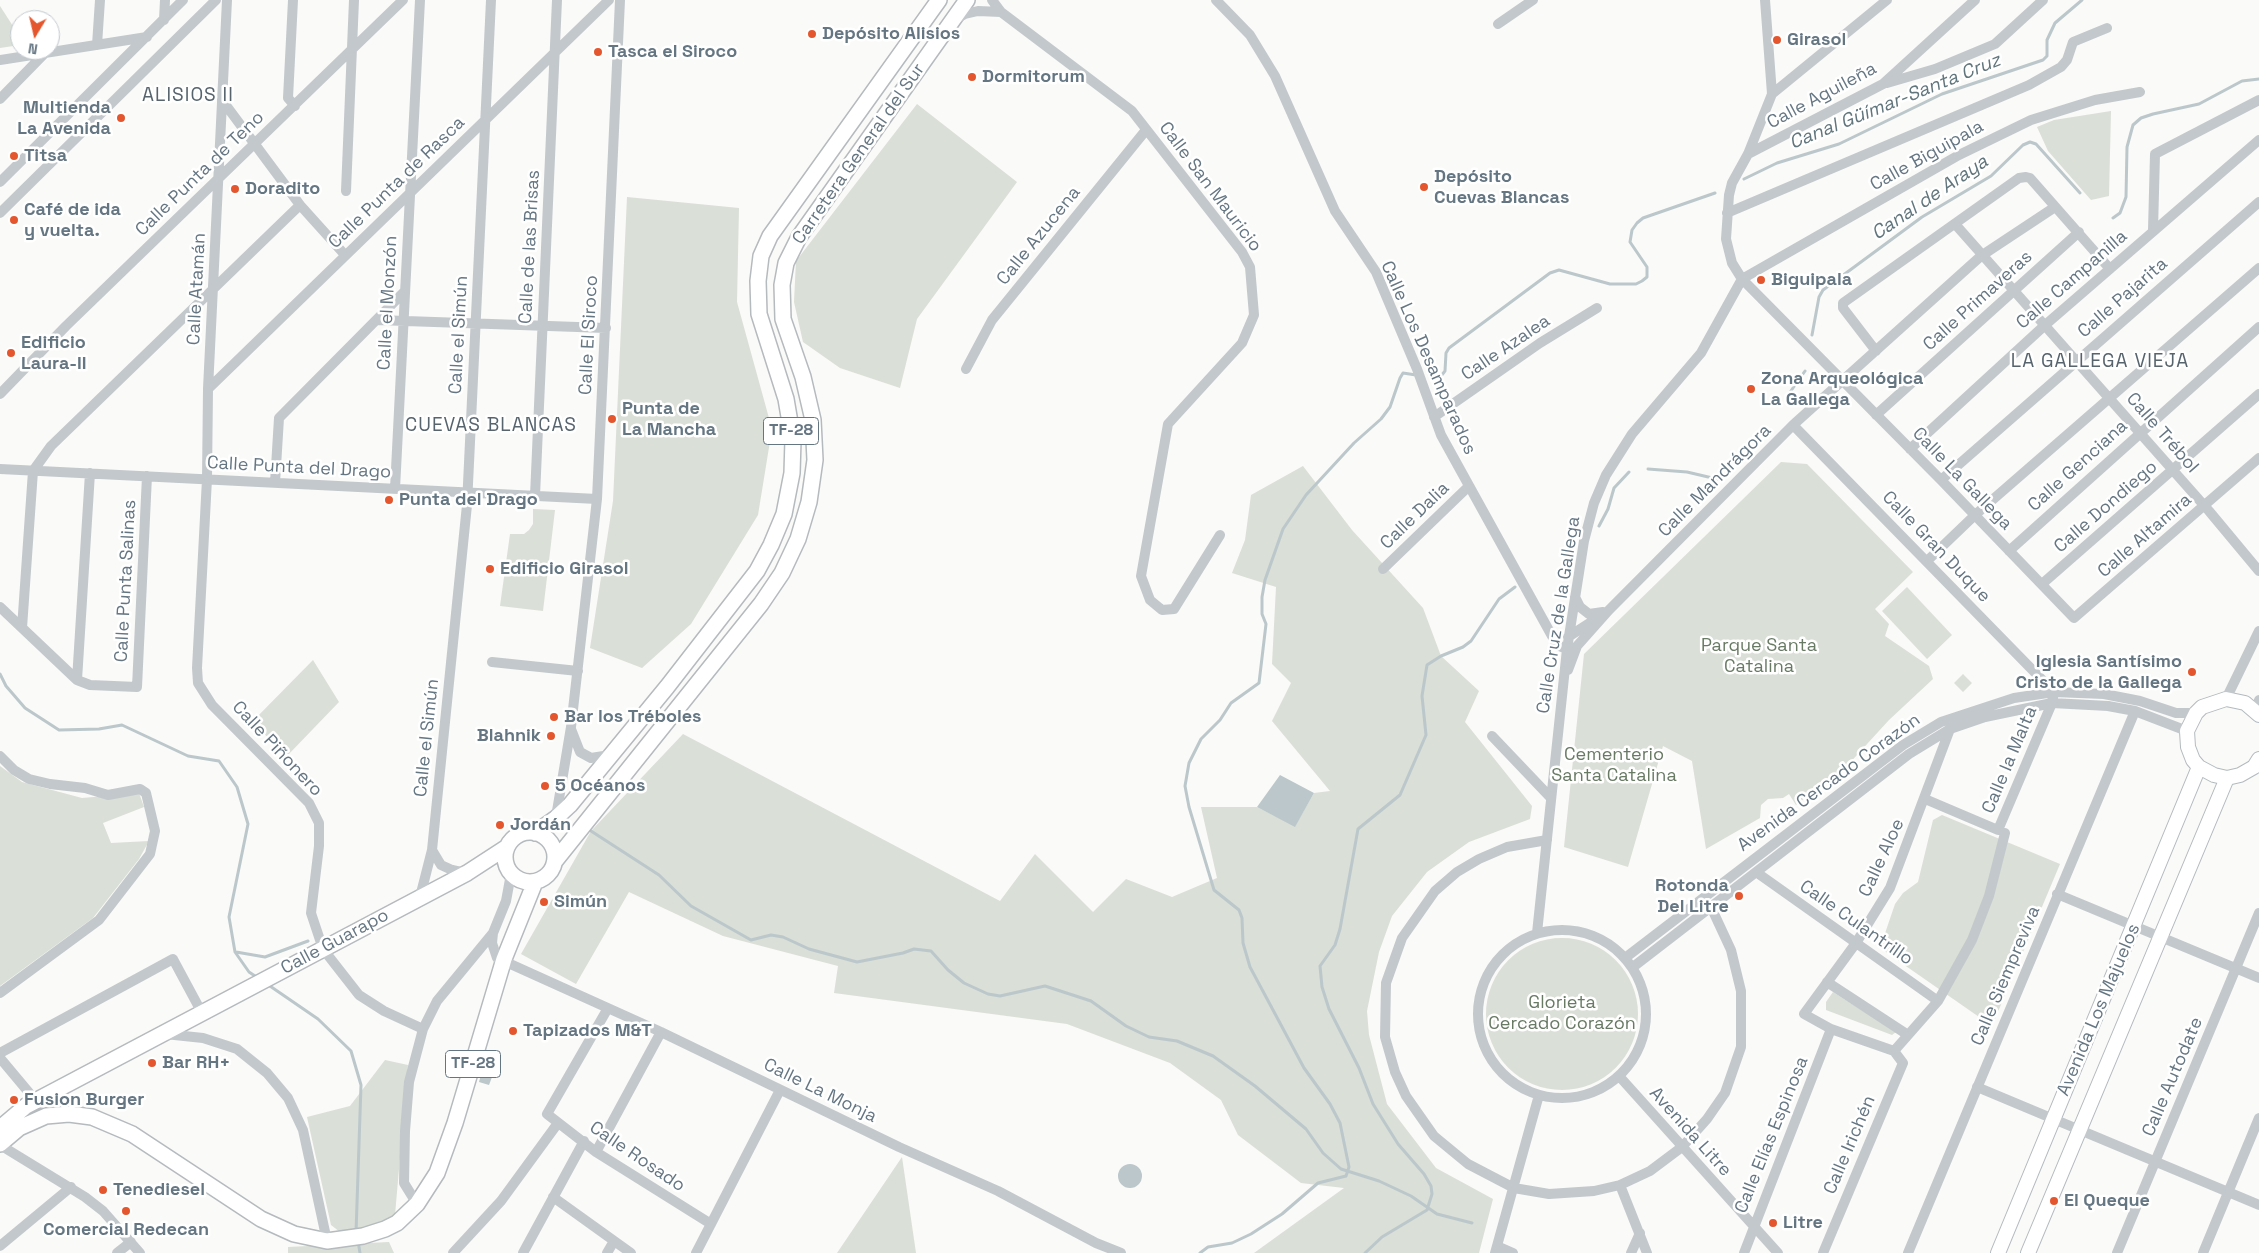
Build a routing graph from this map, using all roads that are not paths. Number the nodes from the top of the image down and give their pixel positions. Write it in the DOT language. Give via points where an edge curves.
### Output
graph roads {
  1 [pos="100,0"];
  2 [pos="165,0"];
  3 [pos="183,0"];
  4 [pos="216,0"];
  5 [pos="227,0"];
  6 [pos="293,0"];
  7 [pos="354,0"];
  8 [pos="403,0"];
  9 [pos="420,0"];
  10 [pos="491,0"];
  11 [pos="557,0"];
  12 [pos="609,0"];
  13 [pos="620,0"];
  14 [pos="939,0"];
  15 [pos="967,0"];
  16 [pos="992,0"];
  17 [pos="1216,0"];
  18 [pos="1533,0"];
  19 [pos="1765,0"];
  20 [pos="1887,0"];
  21 [pos="1975,0"];
  22 [pos="2042,0"];
  23 [pos="1001,12"];
  24 [pos="164,20"];
  25 [pos="951,23"];
  26 [pos="1498,24"];
  27 [pos="2106,28"];
  28 [pos="147,37"];
  29 [pos="97,45"];
  30 [pos="60,51"];
  31 [pos="352,51"];
  32 [pos="556,52"];
  33 [pos="38,60"];
  34 [pos="1883,84"];
  35 [pos="2140,92"];
  36 [pos="1772,94"];
  37 [pos="0,99"];
  38 [pos="222,100"];
  39 [pos="2259,100"];
  40 [pos="295,106"];
  41 [pos="485,121"];
  42 [pos="1146,130"];
  43 [pos="2259,140"];
  44 [pos="254,146"];
  45 [pos="1748,154"];
  46 [pos="219,178"];
  47 [pos="0,182"];
  48 [pos="346,190"];
  49 [pos="411,191"];
  50 [pos="2259,202"];
  51 [pos="300,205"];
  52 [pos="2056,207"];
  53 [pos="0,213"];
  54 [pos="1727,213"];
  55 [pos="1955,224"];
  56 [pos="2153,230"];
  57 [pos="2079,232"];
  58 [pos="345,255"];
  59 [pos="1981,256"];
  60 [pos="2259,268"];
  61 [pos="2110,269"];
  62 [pos="1742,279"];
  63 [pos="214,288"];
  64 [pos="405,291"];
  65 [pos="2014,292"];
  66 [pos="1598,308"];
  67 [pos="377,320"];
  68 [pos="404,321"];
  69 [pos="476,324"];
  70 [pos="542,326"];
  71 [pos="2044,326"];
  72 [pos="2259,327"];
  73 [pos="606,328"];
  74 [pos="1876,351"];
  75 [pos="2076,360"];
  76 [pos="966,369"];
  77 [pos="1843,382"];
  78 [pos="208,389"];
  79 [pos="0,394"];
  80 [pos="2259,394"];
  81 [pos="2109,398"];
  82 [pos="1876,415"];
  83 [pos="1434,417"];
  84 [pos="1793,425"];
  85 [pos="2139,433"];
  86 [pos="1910,449"];
  87 [pos="2259,458"];
  88 [pos="0,469"];
  89 [pos="2173,470"];
  90 [pos="32,471"];
  91 [pos="90,473"];
  92 [pos="147,476"];
  93 [pos="207,479"];
  94 [pos="1941,480"];
  95 [pos="275,483"];
  96 [pos="1468,487"];
  97 [pos="396,489"];
  98 [pos="468,492"];
  99 [pos="534,496"];
  100 [pos="597,499"];
  101 [pos="2204,506"];
  102 [pos="1975,515"];
  103 [pos="1220,535"];
  104 [pos="2009,551"];
  105 [pos="2245,552"];
  106 [pos="2259,557"];
  107 [pos="1927,561"];
  108 [pos="1383,568"];
  109 [pos="2259,571"];
  110 [pos="2042,584"];
  111 [pos="1575,597"];
  112 [pos="0,607"];
  113 [pos="1609,610"];
  114 [pos="2074,618"];
  115 [pos="22,628"];
  116 [pos="2259,632"];
  117 [pos="1568,637"];
  118 [pos="1567,649"];
  119 [pos="492,662"];
  120 [pos="578,671"];
  121 [pos="77,680"];
  122 [pos="1563,682"];
  123 [pos="198,683"];
  124 [pos="2054,692"];
  125 [pos="2226,699"];
  126 [pos="2052,703"];
  127 [pos="2258,709"];
  128 [pos="2134,711"];
  129 [pos="2196,713"];
  130 [pos="571,727"];
  131 [pos="1950,730"];
  132 [pos="2188,731"];
  133 [pos="1492,736"];
  134 [pos="610,755"];
  135 [pos="0,756"];
  136 [pos="2259,759"];
  137 [pos="2199,766"];
  138 [pos="2227,778"];
  139 [pos="1551,798"];
  140 [pos="1925,799"];
  141 [pos="556,818"];
  142 [pos="2002,831"];
  143 [pos="535,833"];
  144 [pos="1547,840"];
  145 [pos="507,847"];
  146 [pos="432,850"];
  147 [pos="554,861"];
  148 [pos="1756,872"];
  149 [pos="467,873"];
  150 [pos="511,874"];
  151 [pos="535,882"];
  152 [pos="2058,894"];
  153 [pos="420,897"];
  154 [pos="1711,906"];
  155 [pos="2259,913"];
  156 [pos="2134,926"];
  157 [pos="493,933"];
  158 [pos="1537,933"];
  159 [pos="2160,936"];
  160 [pos="1856,943"];
  161 [pos="323,949"];
  162 [pos="1625,958"];
  163 [pos="504,959"];
  164 [pos="1632,967"];
  165 [pos="2236,968"];
  166 [pos="2259,978"];
  167 [pos="1827,982"];
  168 [pos="0,993"];
  169 [pos="1938,1001"];
  170 [pos="608,1008"];
  171 [pos="202,1013"];
  172 [pos="1831,1028"];
  173 [pos="422,1029"];
  174 [pos="661,1032"];
  175 [pos="161,1034"];
  176 [pos="1908,1035"];
  177 [pos="1894,1051"];
  178 [pos="0,1053"];
  179 [pos="0,1058"];
  180 [pos="1619,1076"];
  181 [pos="1978,1087"];
  182 [pos="780,1090"];
  183 [pos="1539,1095"];
  184 [pos="36,1101"];
  185 [pos="2259,1118"];
  186 [pos="2054,1120"];
  187 [pos="558,1123"];
  188 [pos="0,1128"];
  189 [pos="2079,1130"];
  190 [pos="584,1141"];
  191 [pos="0,1144"];
  192 [pos="1682,1147"];
  193 [pos="596,1152"];
  194 [pos="2155,1161"];
  195 [pos="1620,1185"];
  196 [pos="71,1187"];
  197 [pos="1514,1188"];
  198 [pos="2228,1192"];
  199 [pos="553,1197"];
  200 [pos="417,1204"];
  201 [pos="2259,1205"];
  202 [pos="711,1224"];
  203 [pos="1753,1226"];
  204 [pos="1640,1234"];
  205 [pos="332,1240"];
  206 [pos="614,1241"];
  207 [pos="131,1242"];
  208 [pos="0,1246"];
  209 [pos="1496,1250"];
  210 [pos="117,1253"];
  211 [pos="140,1253"];
  212 [pos="453,1253"];
  213 [pos="523,1253"];
  214 [pos="607,1253"];
  215 [pos="631,1253"];
  216 [pos="696,1253"];
  217 [pos="1121,1253"];
  218 [pos="1513,1253"];
  219 [pos="1631,1253"];
  220 [pos="1647,1253"];
  221 [pos="1744,1253"];
  222 [pos="1778,1253"];
  223 [pos="1823,1253"];
  224 [pos="1908,1253"];
  225 [pos="1998,1253"];
  226 [pos="2028,1253"];
  227 [pos="2117,1253"];
  228 [pos="2203,1253"];
  1 -- 29 [label="street"];
  2 -- 24 [label="street"];
  3 -- 24 [label="street"];
  4 -- 53 [label="street"];
  5 -- 38 [label="street, Calle Atamán"];
  6 -- 40 [label="street" via="288,98"];
  7 -- 31 [label="street"];
  8 -- 31 [label="street, Calle Punta de Teno"];
  9 -- 49 [label="street, Calle el Monzón"];
  10 -- 41 [label="street, Calle el Simún"];
  11 -- 32 [label="street, Calle de las Brisas"];
  12 -- 32 [label="street, Calle Punta de Rasca"];
  13 -- 73 [label="street, Calle El Siroco"];
  14 -- 134 [label="main road, Carretera General del Sur / TF-28" via="770,236 761,256 759,314 786,399 793,440 792,473 784,514 771,545 752,578 667,688"];
  15 -- 25 [label="main road, Carretera General del Sur / TF-28"];
  16 -- 23 [label="street, Calle San Mauricio"];
  17 -- 83 [label="street, Calle Los Desamparados" via="1250,36 1275,76 1335,210 1376,272"];
  18 -- 26 [label="street"];
  19 -- 36 [label="street"];
  20 -- 36 [label="street"];
  21 -- 34 [label="street, Calle Aguileña"];
  22 -- 34 [label="street" via="1995,44 1935,69"];
  23 -- 25 [label="street" via="978,11 965,14"];
  23 -- 42 [label="street, Calle San Mauricio" via="1132,111"];
  24 -- 28 [label="street"];
  25 -- 147 [label="main road, Carretera General del Sur / TF-28" via="799,237 786,263 782,285 783,319 803,377 813,420 815,460 810,502 782,573"];
  27 -- 54 [label="street" via="2073,42 2061,67 2029,85"];
  28 -- 29 [label="street"];
  28 -- 47 [label="street"];
  29 -- 30 [label="street"];
  31 -- 40 [label="street, Calle Punta de Teno"];
  31 -- 48 [label="street"];
  32 -- 41 [label="street, Calle Punta de Rasca"];
  32 -- 70 [label="street, Calle de las Brisas"];
  33 -- 37 [label="street"];
  34 -- 45 [label="street, Calle Aguileña"];
  35 -- 62 [label="street, Calle Biguipala" via="2095,100 2031,120 1959,154"];
  36 -- 45 [label="street"];
  38 -- 44 [label="street"];
  38 -- 46 [label="street, Calle Atamán"];
  39 -- 56 [label="street" via="2155,154"];
  40 -- 44 [label="street, Calle Punta de Teno"];
  41 -- 49 [label="street, Calle Punta de Rasca"];
  41 -- 69 [label="street, Calle el Simún"];
  42 -- 76 [label="street, Calle Azucena" via="992,320"];
  42 -- 103 [label="street, Calle San Mauricio" via="1242,252 1250,267 1254,314 1242,343 1168,424 1141,576 1150,600 1162,610 1174,609"];
  43 -- 56 [label="street, Calle Campanilla"];
  44 -- 46 [label="street, Calle Punta de Teno"];
  44 -- 51 [label="street"];
  45 -- 54 [label="street" via="1732,183"];
  46 -- 63 [label="street, Calle Atamán"];
  46 -- 79 [label="street, Calle Punta de Teno"];
  49 -- 58 [label="street, Calle Punta de Rasca"];
  49 -- 64 [label="street, Calle el Monzón"];
  50 -- 75 [label="street, Calle Pajarita"];
  51 -- 58 [label="street"];
  51 -- 63 [label="street"];
  52 -- 55 [label="street" via="2026,176"];
  52 -- 57 [label="street"];
  52 -- 59 [label="street, Calle Mandrágora"];
  54 -- 62 [label="street" via="1728,250"];
  55 -- 59 [label="street, Calle Trébol"];
  55 -- 74 [label="street" via="1843,303 1843,308"];
  56 -- 61 [label="street, Calle Campanilla"];
  57 -- 61 [label="street"];
  57 -- 65 [label="street, Calle Primaveras"];
  58 -- 78 [label="street, Calle Punta de Rasca"];
  59 -- 65 [label="street, Calle Trébol"];
  59 -- 74 [label="street, Calle Mandrágora"];
  60 -- 81 [label="street"];
  61 -- 71 [label="street, Calle Campanilla"];
  62 -- 77 [label="street, Calle La Gallega"];
  62 -- 111 [label="street, Calle Cruz de la Gallega" via="1702,353 1632,434 1606,475 1590,518"];
  63 -- 78 [label="street, Calle Atamán"];
  63 -- 90 [label="street" via="52,446"];
  64 -- 67 [label="street"];
  64 -- 68 [label="street, Calle el Monzón"];
  65 -- 71 [label="street, Calle Trébol"];
  65 -- 82 [label="street, Calle Primaveras"];
  66 -- 83 [label="street, Calle Azalea" via="1540,343"];
  67 -- 68 [label="street"];
  67 -- 95 [label="street" via="279,418"];
  68 -- 69 [label="street"];
  68 -- 97 [label="street, Calle el Monzón"];
  69 -- 70 [label="street"];
  69 -- 98 [label="street, Calle el Simún"];
  70 -- 73 [label="street"];
  70 -- 99 [label="street, Calle de las Brisas"];
  71 -- 75 [label="street, Calle Trébol"];
  71 -- 86 [label="street, Calle Campanilla"];
  72 -- 85 [label="street, Calle Genciana"];
  73 -- 100 [label="street, Calle El Siroco"];
  74 -- 77 [label="street, Calle Mandrágora"];
  75 -- 81 [label="street, Calle Trébol"];
  75 -- 94 [label="street, Calle Pajarita"];
  77 -- 82 [label="street, Calle La Gallega"];
  77 -- 84 [label="street, Calle Mandrágora"];
  78 -- 93 [label="street, Calle Atamán"];
  80 -- 89 [label="street, Calle Dondiego"];
  81 -- 85 [label="street, Calle Trébol"];
  81 -- 102 [label="street"];
  82 -- 86 [label="street, Calle La Gallega"];
  83 -- 96 [label="street, Calle Los Desamparados"];
  84 -- 107 [label="street, Calle Gran Duque"];
  84 -- 113 [label="street, Calle Mandrágora"];
  85 -- 89 [label="street, Calle Trébol"];
  85 -- 104 [label="street, Calle Genciana"];
  86 -- 94 [label="street, Calle La Gallega"];
  87 -- 101 [label="street, Calle Altamira"];
  88 -- 90 [label="street, Calle Punta del Drago"];
  89 -- 101 [label="street, Calle Trébol"];
  89 -- 110 [label="street, Calle Dondiego"];
  90 -- 91 [label="street, Calle Punta del Drago"];
  90 -- 115 [label="street"];
  91 -- 92 [label="street, Calle Punta del Drago"];
  91 -- 121 [label="street"];
  92 -- 93 [label="street, Calle Punta del Drago"];
  92 -- 121 [label="street, Calle Punta Salinas" via="137,687 90,685"];
  93 -- 95 [label="street, Calle Punta del Drago"];
  93 -- 123 [label="street, Calle Atamán"];
  94 -- 102 [label="street, Calle La Gallega"];
  95 -- 97 [label="street, Calle Punta del Drago"];
  96 -- 108 [label="street, Calle Dalia"];
  96 -- 118 [label="street, Calle Los Desamparados" via="1556,645"];
  97 -- 98 [label="street, Calle Punta del Drago"];
  98 -- 99 [label="street, Calle Punta del Drago"];
  98 -- 146 [label="street, Calle el Simún"];
  99 -- 100 [label="street, Calle Punta del Drago"];
  100 -- 120 [label="street, Calle El Siroco"];
  101 -- 105 [label="street, Calle Trébol"];
  101 -- 114 [label="street, Calle Altamira"];
  102 -- 104 [label="street, Calle La Gallega"];
  102 -- 107 [label="street"];
  104 -- 110 [label="street, Calle La Gallega"];
  105 -- 106 [label="street"];
  105 -- 109 [label="street, Calle Trébol"];
  107 -- 124 [label="street, Calle Gran Duque"];
  110 -- 114 [label="street, Calle La Gallega"];
  111 -- 113 [label="street" via="1589,614"];
  111 -- 117 [label="street, Calle Cruz de la Gallega"];
  112 -- 115 [label="street"];
  113 -- 117 [label="street, Calle Mandrágora"];
  113 -- 122 [label="street, Calle Mandrágora" via="1577,646"];
  115 -- 121 [label="street"];
  116 -- 125 [label="street"];
  117 -- 118 [label="street, Calle Cruz de la Gallega"];
  118 -- 122 [label="street, Calle Cruz de la Gallega"];
  119 -- 120 [label="street"];
  120 -- 130 [label="street, Calle El Siroco"];
  122 -- 139 [label="street, Calle Cruz de la Gallega"];
  123 -- 161 [label="street, Calle Piñonero" via="212,705 309,804 319,823 311,913"];
  124 -- 126 [label="street, Calle la Malta"];
  124 -- 129 [label="street, Avenida Cercado Corazón" via="2104,694 2176,713"];
  124 -- 162 [label="street, Avenida Cercado Corazón" via="1980,707 1941,722 1903,745"];
  125 -- 127 [label="street"];
  125 -- 129 [label="street" via="2202,707"];
  126 -- 128 [label="street, Avenida Cercado Corazón"];
  126 -- 131 [label="street, Avenida Cercado Corazón" via="1984,717"];
  126 -- 142 [label="street, Calle la Malta"];
  128 -- 132 [label="street, Avenida Cercado Corazón"];
  128 -- 152 [label="street, Calle Siempreviva"];
  129 -- 132 [label="street"];
  130 -- 134 [label="street" via="580,752 591,758"];
  130 -- 141 [label="street, Calle El Siroco"];
  131 -- 140 [label="street, Calle Aloe"];
  131 -- 148 [label="street, Avenida Cercado Corazón" via="1910,754"];
  132 -- 137 [label="street" via="2188,747"];
  133 -- 139 [label="street"];
  134 -- 141 [label="main road, Carretera General del Sur / TF-28"];
  135 -- 168 [label="street" via="14,770 50,784 85,788 108,795 140,788 146,793 155,831 150,854 99,920"];
  136 -- 138 [label="street" via="2254,767"];
  137 -- 138 [label="street"];
  137 -- 156 [label="street, Avenida Los Majuelos"];
  138 -- 159 [label="street, Avenida Los Majuelos"];
  139 -- 144 [label="street, Calle Cruz de la Gallega"];
  140 -- 142 [label="street"];
  140 -- 160 [label="street, Calle Aloe" via="1890,888"];
  141 -- 143 [label="main road, Carretera General del Sur / TF-28"];
  142 -- 169 [label="street, Calle la Malta" via="1989,896 1972,940"];
  143 -- 145 [label="main road, TF-28" via="516,836"];
  143 -- 147 [label="main road" via="548,840"];
  144 -- 158 [label="street, Calle Cruz de la Gallega"];
  144 -- 197 [label="street" via="1507,848 1479,859 1457,872 1434,892 1402,938 1386,983 1385,1037 1406,1096 1434,1136 1468,1164"];
  145 -- 149 [label="main road, Calle Guarapo / TF-28"];
  145 -- 150 [label="main road" via="505,858"];
  146 -- 149 [label="street" via="441,865"];
  146 -- 153 [label="street, Calle el Simún"];
  147 -- 151 [label="main road, TF-28" via="548,874"];
  148 -- 154 [label="street, Avenida Cercado Corazón"];
  148 -- 160 [label="street, Calle Culantrillo"];
  149 -- 153 [label="main road, Calle Guarapo / TF-28"];
  150 -- 151 [label="main road" via="522,881"];
  150 -- 157 [label="street" via="506,901"];
  151 -- 163 [label="main road, TF-28"];
  152 -- 156 [label="street"];
  152 -- 181 [label="street, Calle Siempreviva"];
  153 -- 161 [label="main road, Calle Guarapo / TF-28"];
  154 -- 164 [label="street, Avenida Cercado Corazón"];
  154 -- 192 [label="street" via="1731,950 1741,991 1741,1047 1725,1093"];
  155 -- 165 [label="street, Calle Autodate"];
  156 -- 159 [label="street"];
  156 -- 186 [label="street, Avenida Los Majuelos"];
  157 -- 163 [label="street" via="494,953 497,958"];
  157 -- 173 [label="street" via="438,1001"];
  158 -- 162 [label="street" via="1559,929 1583,932 1606,942"];
  158 -- 183 [label="street" via="1513,945 1495,962 1479,996 1478,1019 1483,1043 1495,1065 1513,1082"];
  159 -- 165 [label="street"];
  159 -- 189 [label="street, Avenida Los Majuelos"];
  160 -- 167 [label="street, Calle Aloe"];
  160 -- 169 [label="street, Calle Culantrillo"];
  161 -- 171 [label="main road, Calle Guarapo / TF-28"];
  161 -- 173 [label="street, Calle Piñonero" via="359,995"];
  162 -- 164 [label="street"];
  163 -- 170 [label="street, Calle La Monja"];
  163 -- 200 [label="main road, TF-28" via="455,1123 437,1173"];
  164 -- 180 [label="street" via="1642,986 1647,1009 1645,1028 1636,1056"];
  165 -- 166 [label="street"];
  165 -- 194 [label="street, Calle Autodate"];
  167 -- 172 [label="street, Calle Aloe" via="1804,1014"];
  167 -- 176 [label="street"];
  169 -- 176 [label="street, Calle la Malta"];
  170 -- 174 [label="street, Calle La Monja"];
  170 -- 187 [label="street, Calle Rosado" via="547,1114"];
  171 -- 175 [label="main road, Calle Guarapo / TF-28"];
  171 -- 178 [label="street" via="173,959"];
  172 -- 177 [label="street"];
  172 -- 203 [label="street, Calle Elías Espinosa"];
  173 -- 200 [label="street" via="409,1082 405,1131 404,1183"];
  174 -- 182 [label="street, Calle La Monja"];
  174 -- 193 [label="street"];
  175 -- 184 [label="main road, TF-28"];
  175 -- 205 [label="street" via="203,1038 237,1049 260,1067 288,1098 303,1130"];
  176 -- 177 [label="street, Calle la Malta"];
  177 -- 223 [label="street, Calle Irichén" via="1903,1062"];
  179 -- 184 [label="street"];
  180 -- 183 [label="street" via="1596,1091 1568,1098"];
  180 -- 192 [label="street, Avenida Litre"];
  181 -- 186 [label="street"];
  181 -- 224 [label="street, Calle Siempreviva"];
  182 -- 202 [label="street"];
  182 -- 217 [label="street, Calle La Monja" via="998,1190"];
  183 -- 197 [label="street"];
  184 -- 188 [label="main road, TF-28"];
  185 -- 198 [label="street"];
  186 -- 189 [label="street"];
  186 -- 225 [label="street, Avenida Los Majuelos"];
  187 -- 190 [label="street, Calle Rosado"];
  187 -- 212 [label="street" via="501,1201"];
  189 -- 194 [label="street"];
  189 -- 226 [label="street, Avenida Los Majuelos"];
  190 -- 193 [label="street, Calle Rosado"];
  190 -- 199 [label="street"];
  191 -- 196 [label="street"];
  191 -- 205 [label="main road, TF-28" via="19,1128 46,1116 92,1117 132,1134 261,1219 294,1234"];
  192 -- 195 [label="street" via="1650,1171"];
  192 -- 203 [label="street, Avenida Litre"];
  193 -- 202 [label="street, Calle Rosado"];
  194 -- 198 [label="street"];
  194 -- 227 [label="street, Calle Autodate"];
  195 -- 197 [label="street" via="1594,1191 1548,1194"];
  195 -- 204 [label="street"];
  196 -- 207 [label="street" via="103,1211"];
  196 -- 208 [label="street"];
  197 -- 209 [label="street"];
  198 -- 201 [label="street"];
  198 -- 228 [label="street"];
  199 -- 206 [label="street"];
  199 -- 213 [label="street"];
  200 -- 205 [label="main road, TF-28" via="385,1229"];
  202 -- 216 [label="street"];
  203 -- 221 [label="street, Calle Elías Espinosa"];
  203 -- 222 [label="street, Avenida Litre"];
  204 -- 219 [label="street"];
  204 -- 220 [label="street"];
  206 -- 214 [label="street"];
  206 -- 215 [label="street"];
  207 -- 210 [label="street"];
  207 -- 211 [label="street"];
  209 -- 218 [label="street"];
}
